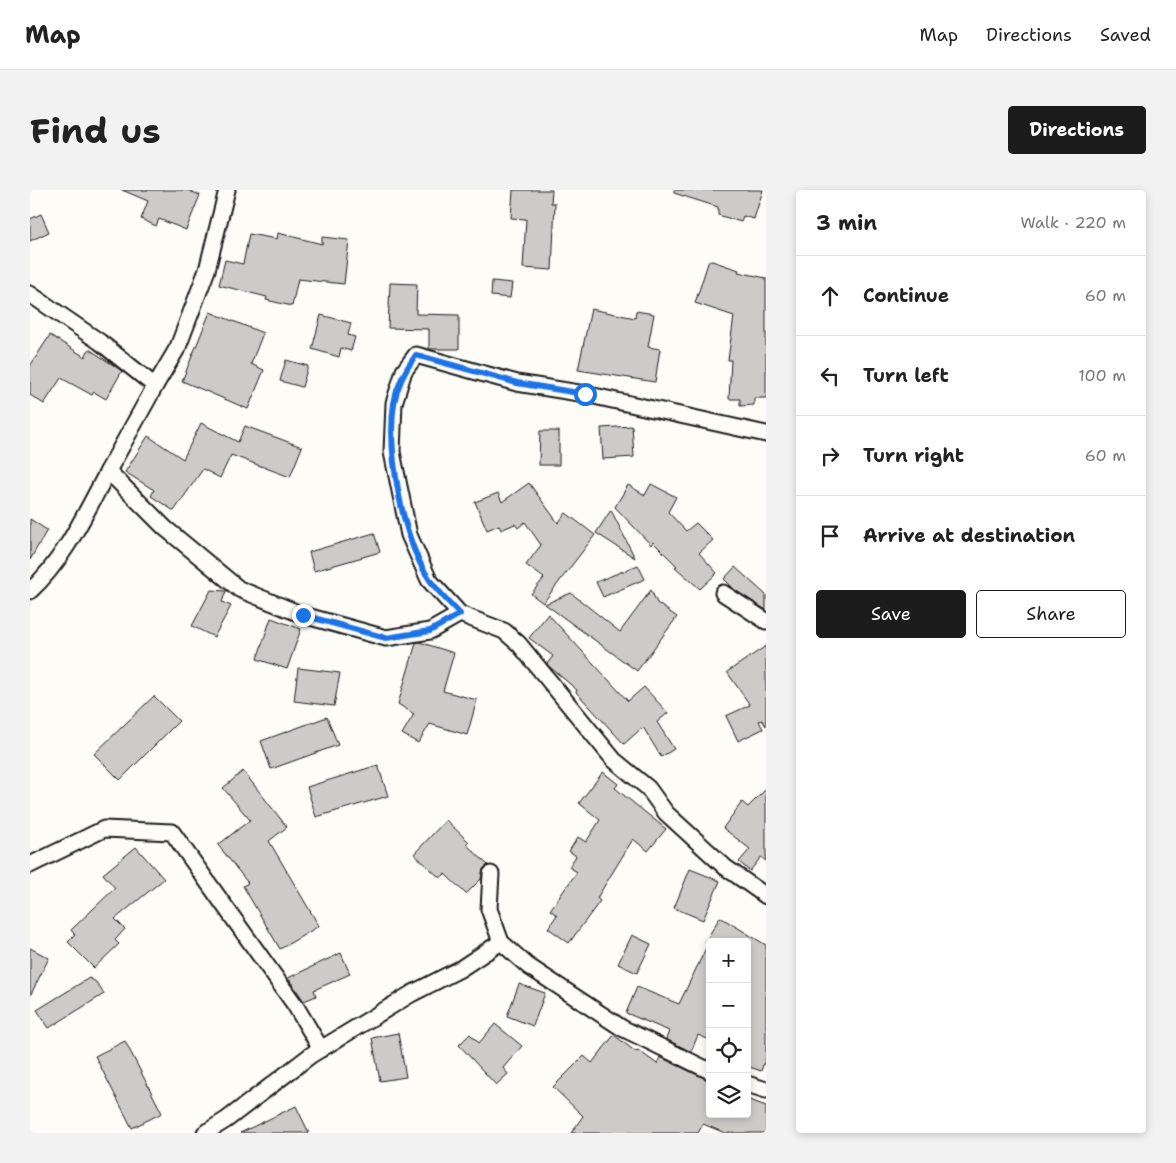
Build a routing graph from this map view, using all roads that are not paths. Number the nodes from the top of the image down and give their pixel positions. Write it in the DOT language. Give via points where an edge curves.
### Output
graph roads {
  1 [pos="227,190"];
  2 [pos="30,294"];
  3 [pos="155,386"];
  4 [pos="766,434"];
  5 [pos="108,471"];
  6 [pos="30,591"];
  7 [pos="723,593"];
  8 [pos="460,614"];
  9 [pos="766,621"];
  10 [pos="30,865"];
  11 [pos="491,874"];
  12 [pos="766,896"];
  13 [pos="501,942"];
  14 [pos="321,1049"];
  15 [pos="706,1069"];
  16 [pos="751,1085"];
  17 [pos="766,1090"];
  18 [pos="205,1133"];
  1 -- 3 [label="street" via="207,270 178,347"];
  2 -- 3 [label="street" via="100,342"];
  3 -- 5 [label="street"];
  4 -- 8 [label="street" via="585,394 517,383 416,355 404,371 394,403 392,452 409,535 429,580"];
  5 -- 6 [label="street" via="77,530 42,580"];
  5 -- 8 [label="street" via="166,528 239,589 294,611 386,638 430,631"];
  7 -- 9 [label="street"];
  8 -- 12 [label="street" via="504,631 519,644 614,760 648,788 666,813 725,866"];
  10 -- 14 [label="street" via="104,829 172,832 295,1005"];
  11 -- 13 [label="street" via="489,909"];
  13 -- 14 [label="street"];
  13 -- 15 [label="street" via="528,966 622,1028"];
  14 -- 18 [label="street"];
  16 -- 17 [label="street"];
}
